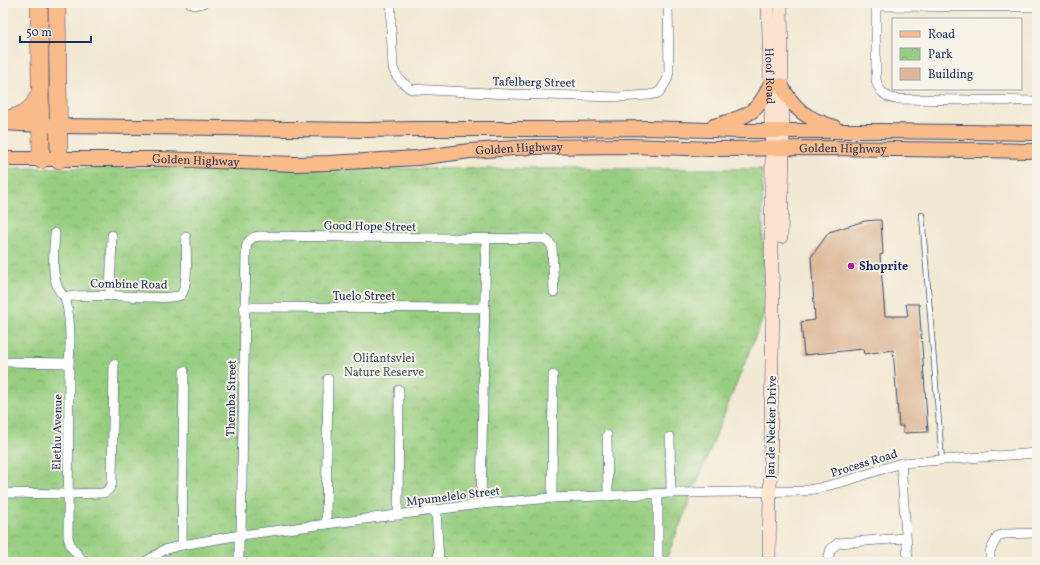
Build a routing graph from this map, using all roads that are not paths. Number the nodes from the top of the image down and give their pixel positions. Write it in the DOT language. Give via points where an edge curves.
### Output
graph roads {
  1 [pos="39,3"];
  2 [pos="57,3"];
  3 [pos="190,3"];
  4 [pos="203,3"];
  5 [pos="391,3"];
  6 [pos="668,3"];
  7 [pos="768,3"];
  8 [pos="781,3"];
  9 [pos="876,4"];
  10 [pos="1037,7"];
  11 [pos="776,85"];
  12 [pos="40,92"];
  13 [pos="1037,101"];
  14 [pos="3,122"];
  15 [pos="40,126"];
  16 [pos="59,126"];
  17 [pos="704,129"];
  18 [pos="845,130"];
  19 [pos="777,132"];
  20 [pos="1037,133"];
  21 [pos="777,149"];
  22 [pos="1037,150"];
  23 [pos="3,159"];
  24 [pos="41,160"];
  25 [pos="59,160"];
  26 [pos="922,214"];
  27 [pos="55,232"];
  28 [pos="112,235"];
  29 [pos="186,237"];
  30 [pos="254,237"];
  31 [pos="486,239"];
  32 [pos="554,292"];
  33 [pos="110,296"];
  34 [pos="65,297"];
  35 [pos="244,307"];
  36 [pos="484,308"];
  37 [pos="3,362"];
  38 [pos="69,363"];
  39 [pos="114,364"];
  40 [pos="184,371"];
  41 [pos="552,375"];
  42 [pos="328,380"];
  43 [pos="399,390"];
  44 [pos="607,435"];
  45 [pos="670,437"];
  46 [pos="1037,453"];
  47 [pos="942,460"];
  48 [pos="901,463"];
  49 [pos="770,492"];
  50 [pos="3,493"];
  51 [pos="671,493"];
  52 [pos="68,494"];
  53 [pos="658,494"];
  54 [pos="608,496"];
  55 [pos="552,498"];
  56 [pos="481,504"];
  57 [pos="436,510"];
  58 [pos="398,515"];
  59 [pos="326,524"];
  60 [pos="1037,532"];
  61 [pos="242,535"];
  62 [pos="906,538"];
  63 [pos="182,545"];
  64 [pos="84,562"];
  65 [pos="144,562"];
  66 [pos="239,562"];
  67 [pos="439,562"];
  68 [pos="658,562"];
  69 [pos="769,562"];
  70 [pos="827,562"];
  71 [pos="908,562"];
  72 [pos="990,562"];
  1 -- 12 [label="highway"];
  2 -- 16 [label="highway"];
  3 -- 4 [label="street"];
  5 -- 6 [label="street, Tafelberg Street" via="394,68 396,75 408,88 619,97 658,93 668,80"];
  7 -- 11 [label="main road, Hoof Road"];
  8 -- 11 [label="main road, Hoof Road"];
  9 -- 10 [label="street"];
  9 -- 13 [label="street" via="876,80 885,95 892,99"];
  11 -- 17 [label="main road" via="754,110 738,119"];
  11 -- 18 [label="main road" via="802,112 814,120"];
  11 -- 19 [label="main road, Hoof Road"];
  12 -- 14 [label="highway" via="34,105 27,112"];
  12 -- 15 [label="highway"];
  14 -- 15 [label="main road, Golden Highway"];
  15 -- 16 [label="main road, Golden Highway"];
  15 -- 24 [label="highway"];
  16 -- 17 [label="main road, Golden Highway" via="367,130"];
  16 -- 25 [label="highway"];
  17 -- 19 [label="main road, Golden Highway"];
  18 -- 19 [label="main road, Golden Highway"];
  18 -- 20 [label="main road, Golden Highway"];
  19 -- 21 [label="main road, Hoof Road"];
  21 -- 22 [label="main road, Golden Highway"];
  21 -- 25 [label="main road, Golden Highway" via="531,147 417,158 296,164 162,159"];
  21 -- 49 [label="main road, Jan de Necker Drive" via="780,248 773,292"];
  23 -- 24 [label="main road, Golden Highway"];
  24 -- 25 [label="main road, Golden Highway"];
  26 -- 47 [label="lane"];
  27 -- 34 [label="street, Elethu Avenue" via="55,280 59,292"];
  28 -- 33 [label="street"];
  29 -- 33 [label="street, Combine Road" via="186,282 181,296"];
  30 -- 31 [label="street, Good Hope Street"];
  30 -- 35 [label="street, Themba Street" via="246,248"];
  31 -- 32 [label="street, Good Hope Street" via="548,241 552,246"];
  31 -- 36 [label="street"];
  33 -- 34 [label="street, Combine Road"];
  34 -- 38 [label="street, Elethu Avenue" via="71,325"];
  35 -- 36 [label="street, Tuelo Street"];
  35 -- 61 [label="street, Themba Street"];
  36 -- 56 [label="street"];
  37 -- 38 [label="street"];
  38 -- 52 [label="street, Elethu Avenue"];
  39 -- 52 [label="street" via="112,484 105,493"];
  40 -- 63 [label="street"];
  41 -- 55 [label="street"];
  42 -- 59 [label="street"];
  43 -- 58 [label="street"];
  44 -- 54 [label="street"];
  45 -- 51 [label="street"];
  46 -- 47 [label="street, Process Road"];
  47 -- 48 [label="street, Process Road"];
  48 -- 49 [label="street, Process Road" via="819,488"];
  48 -- 62 [label="street"];
  49 -- 51 [label="street, Mpumelelo Street"];
  49 -- 69 [label="main road, Jan de Necker Drive"];
  50 -- 52 [label="street"];
  51 -- 53 [label="street, Mpumelelo Street"];
  52 -- 64 [label="street, Elethu Avenue" via="69,542"];
  53 -- 54 [label="street, Mpumelelo Street"];
  53 -- 68 [label="street"];
  54 -- 55 [label="street, Mpumelelo Street"];
  55 -- 56 [label="street, Mpumelelo Street"];
  56 -- 57 [label="street, Mpumelelo Street"];
  57 -- 58 [label="street, Mpumelelo Street"];
  57 -- 67 [label="street"];
  58 -- 59 [label="street, Mpumelelo Street"];
  59 -- 61 [label="street, Mpumelelo Street"];
  60 -- 72 [label="street" via="998,536 990,551"];
  61 -- 63 [label="street, Mpumelelo Street"];
  61 -- 66 [label="street, Themba Street" via="239,541"];
  62 -- 70 [label="street" via="838,543 831,549"];
  62 -- 71 [label="street"];
  63 -- 65 [label="street, Mpumelelo Street" via="164,550"];
}
